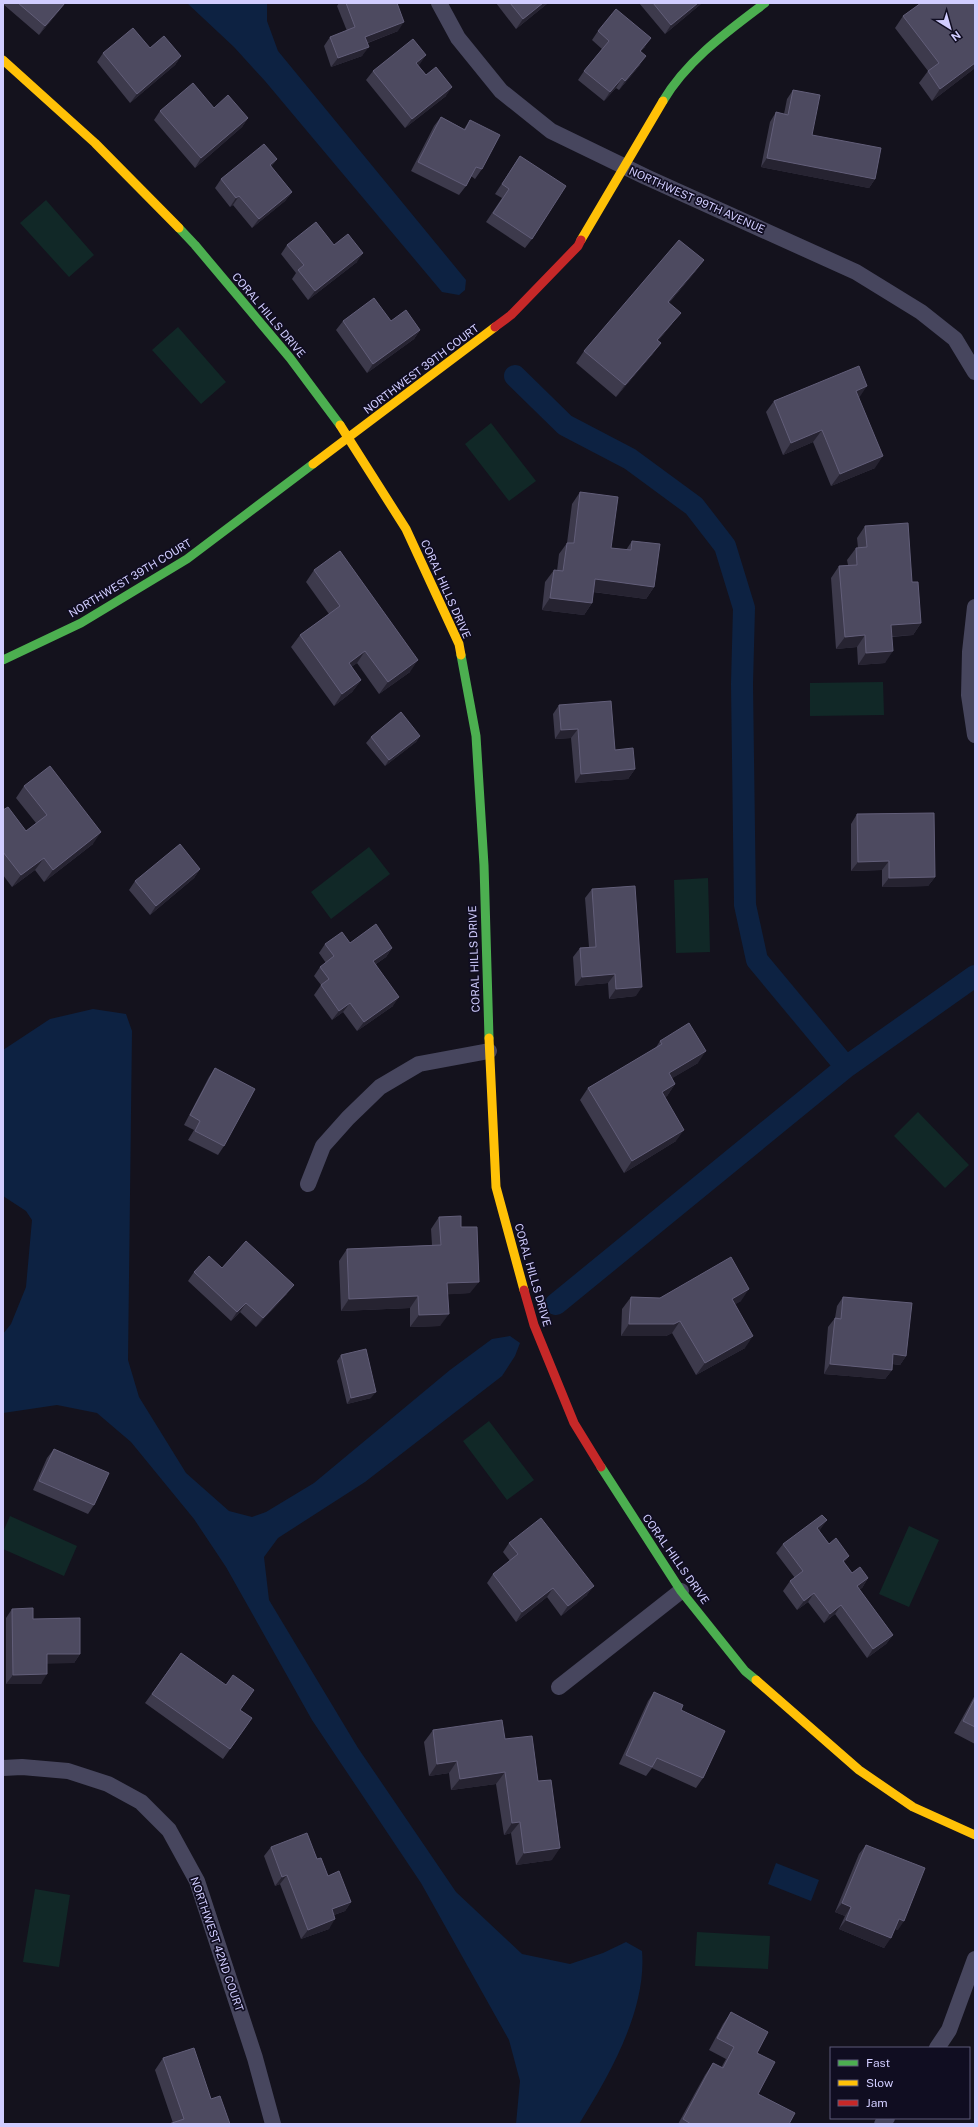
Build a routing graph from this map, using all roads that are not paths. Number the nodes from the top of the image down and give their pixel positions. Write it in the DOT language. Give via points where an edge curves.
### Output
graph roads {
  1 [pos="439,3"];
  2 [pos="765,3"];
  3 [pos="3,60"];
  4 [pos="625,168"];
  5 [pos="975,372"];
  6 [pos="349,437"];
  7 [pos="975,607"];
  8 [pos="3,660"];
  9 [pos="975,735"];
  10 [pos="489,1051"];
  11 [pos="308,1184"];
  12 [pos="682,1591"];
  13 [pos="559,1687"];
  14 [pos="3,1768"];
  15 [pos="975,1835"];
  16 [pos="975,1959"];
  17 [pos="938,2047"];
  18 [pos="273,2124"];
  1 -- 4 [label="street, NORTHWEST 99TH AVENUE" via="458,38 501,91 551,131"];
  2 -- 4 [label="street, NORTHWEST 39TH COURT" via="720,37 672,86"];
  3 -- 6 [label="street, CORAL HILLS DRIVE" via="95,143 195,245 290,358"];
  4 -- 5 [label="street, NORTHWEST 99TH AVENUE" via="856,272 921,312 955,339"];
  4 -- 6 [label="street, NORTHWEST 39TH COURT" via="578,246 512,315"];
  6 -- 8 [label="street, NORTHWEST 39TH COURT" via="187,559 81,624"];
  6 -- 10 [label="street, CORAL HILLS DRIVE" via="406,530 459,644 476,736 484,865"];
  7 -- 9 [label="street" via="969,695"];
  10 -- 11 [label="street" via="419,1064 380,1087 323,1146"];
  10 -- 12 [label="street, CORAL HILLS DRIVE" via="496,1187 534,1325 574,1423 630,1515"];
  12 -- 13 [label="street"];
  12 -- 15 [label="street, CORAL HILLS DRIVE" via="745,1671 859,1770 913,1807"];
  14 -- 18 [label="street, NORTHWEST 42ND COURT" via="68,1771 108,1784 141,1802 169,1830 197,1881"];
  16 -- 17 [label="street" via="949,2030"];
}
